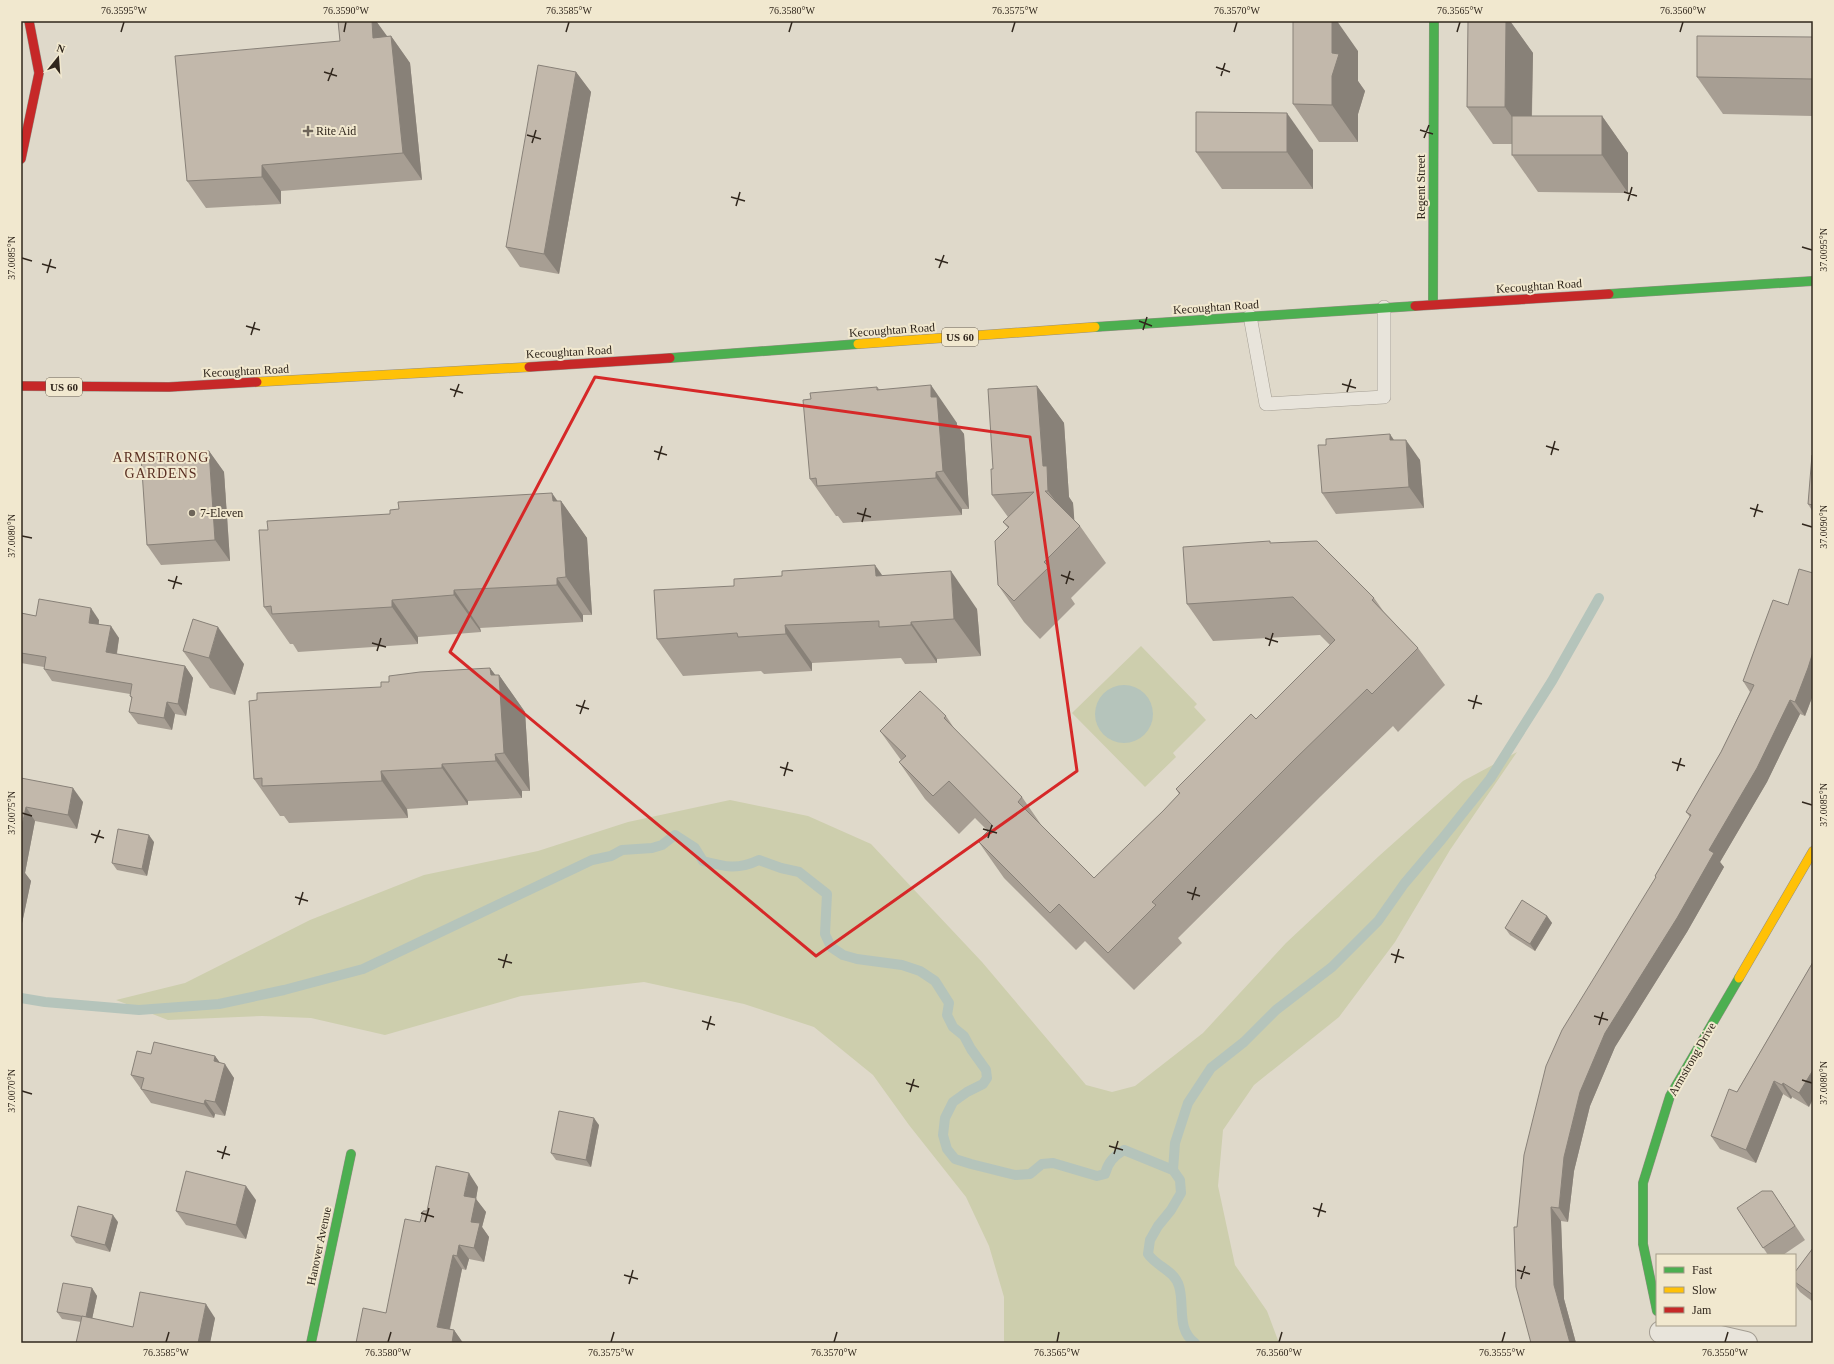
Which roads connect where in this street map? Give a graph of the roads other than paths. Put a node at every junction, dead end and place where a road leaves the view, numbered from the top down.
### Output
1 (29, 21) edge
2 (1434, 21) edge
3 (21, 159) edge
4 (1813, 281) edge
5 (1433, 304) junction
6 (1384, 308) junction
7 (1250, 316) junction
8 (21, 386) edge
9 (1813, 851) edge
10 (351, 1154) dead end
11 (1656, 1306) edge
12 (1662, 1333) edge
13 (311, 1343) edge
14 (1746, 1343) edge

1 - 3 main road
2 - 5 main road, Regent Street
4 - 5 main road, Kecoughtan Road / US 60
5 - 6 main road, Kecoughtan Road / US 60
6 - 7 main road, Kecoughtan Road / US 60
6 - 7 lane
7 - 8 main road, Kecoughtan Road / US 60
9 - 11 main road, Armstrong Drive
10 - 13 main road, Hanover Avenue
12 - 14 street

